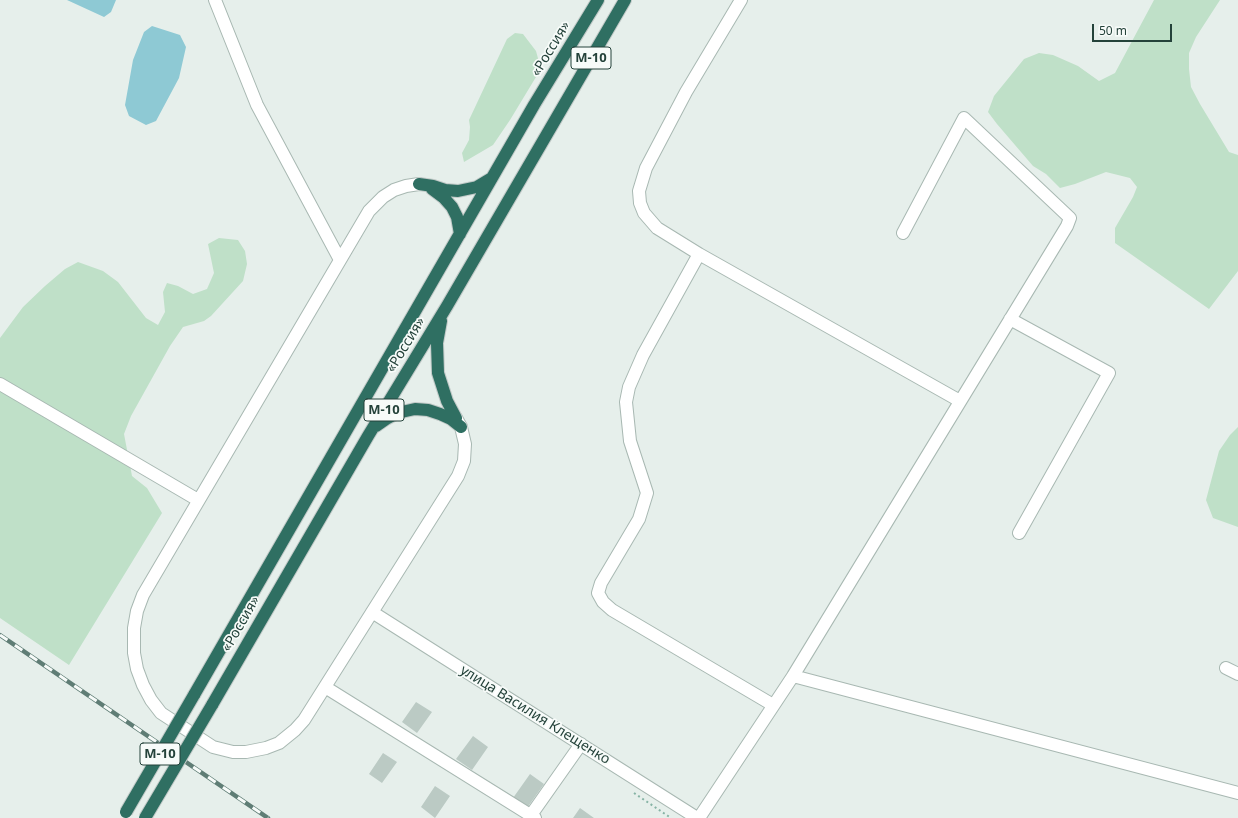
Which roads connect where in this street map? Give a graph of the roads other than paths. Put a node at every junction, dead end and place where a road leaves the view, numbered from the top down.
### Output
1 (215, 0) edge
2 (598, 0) edge
3 (625, 0) edge
4 (741, 0) edge
5 (494, 176) junction
6 (419, 184) junction
7 (903, 233) dead end
8 (460, 234) junction
9 (699, 254) junction
10 (340, 260) junction
11 (447, 306) junction
12 (1010, 319) junction
13 (0, 384) edge
14 (960, 401) junction
15 (458, 423) junction
16 (368, 436) junction
17 (198, 500) junction
18 (1019, 533) dead end
19 (372, 612) junction
20 (1226, 668) dead end
21 (1238, 674) edge
22 (792, 676) junction
23 (325, 687) junction
24 (773, 705) junction
25 (581, 744) junction
26 (1238, 793) edge
27 (125, 815) edge
28 (691, 816) edge
29 (533, 817) edge
30 (145, 818) edge

1 - 10 street
2 - 5 highway, «Россия» / М-10
3 - 11 highway, «Россия» / М-10
4 - 9 street
5 - 6 highway
5 - 8 highway, «Россия» / М-10
6 - 8 highway
6 - 10 street
7 - 12 street
8 - 27 highway, «Россия» / М-10, bridge
9 - 14 street
9 - 24 street
10 - 17 street
11 - 15 highway
11 - 16 highway, «Россия» / М-10
12 - 14 street
12 - 18 street
13 - 17 street
14 - 22 street
15 - 16 highway
15 - 19 street
16 - 30 highway, «Россия» / М-10, bridge
17 - 23 street
19 - 23 street
19 - 25 street, улица Василия Клещенко
20 - 21 street
22 - 24 street
22 - 26 street
23 - 29 street
24 - 28 street
25 - 28 street, улица Василия Клещенко
25 - 29 street

